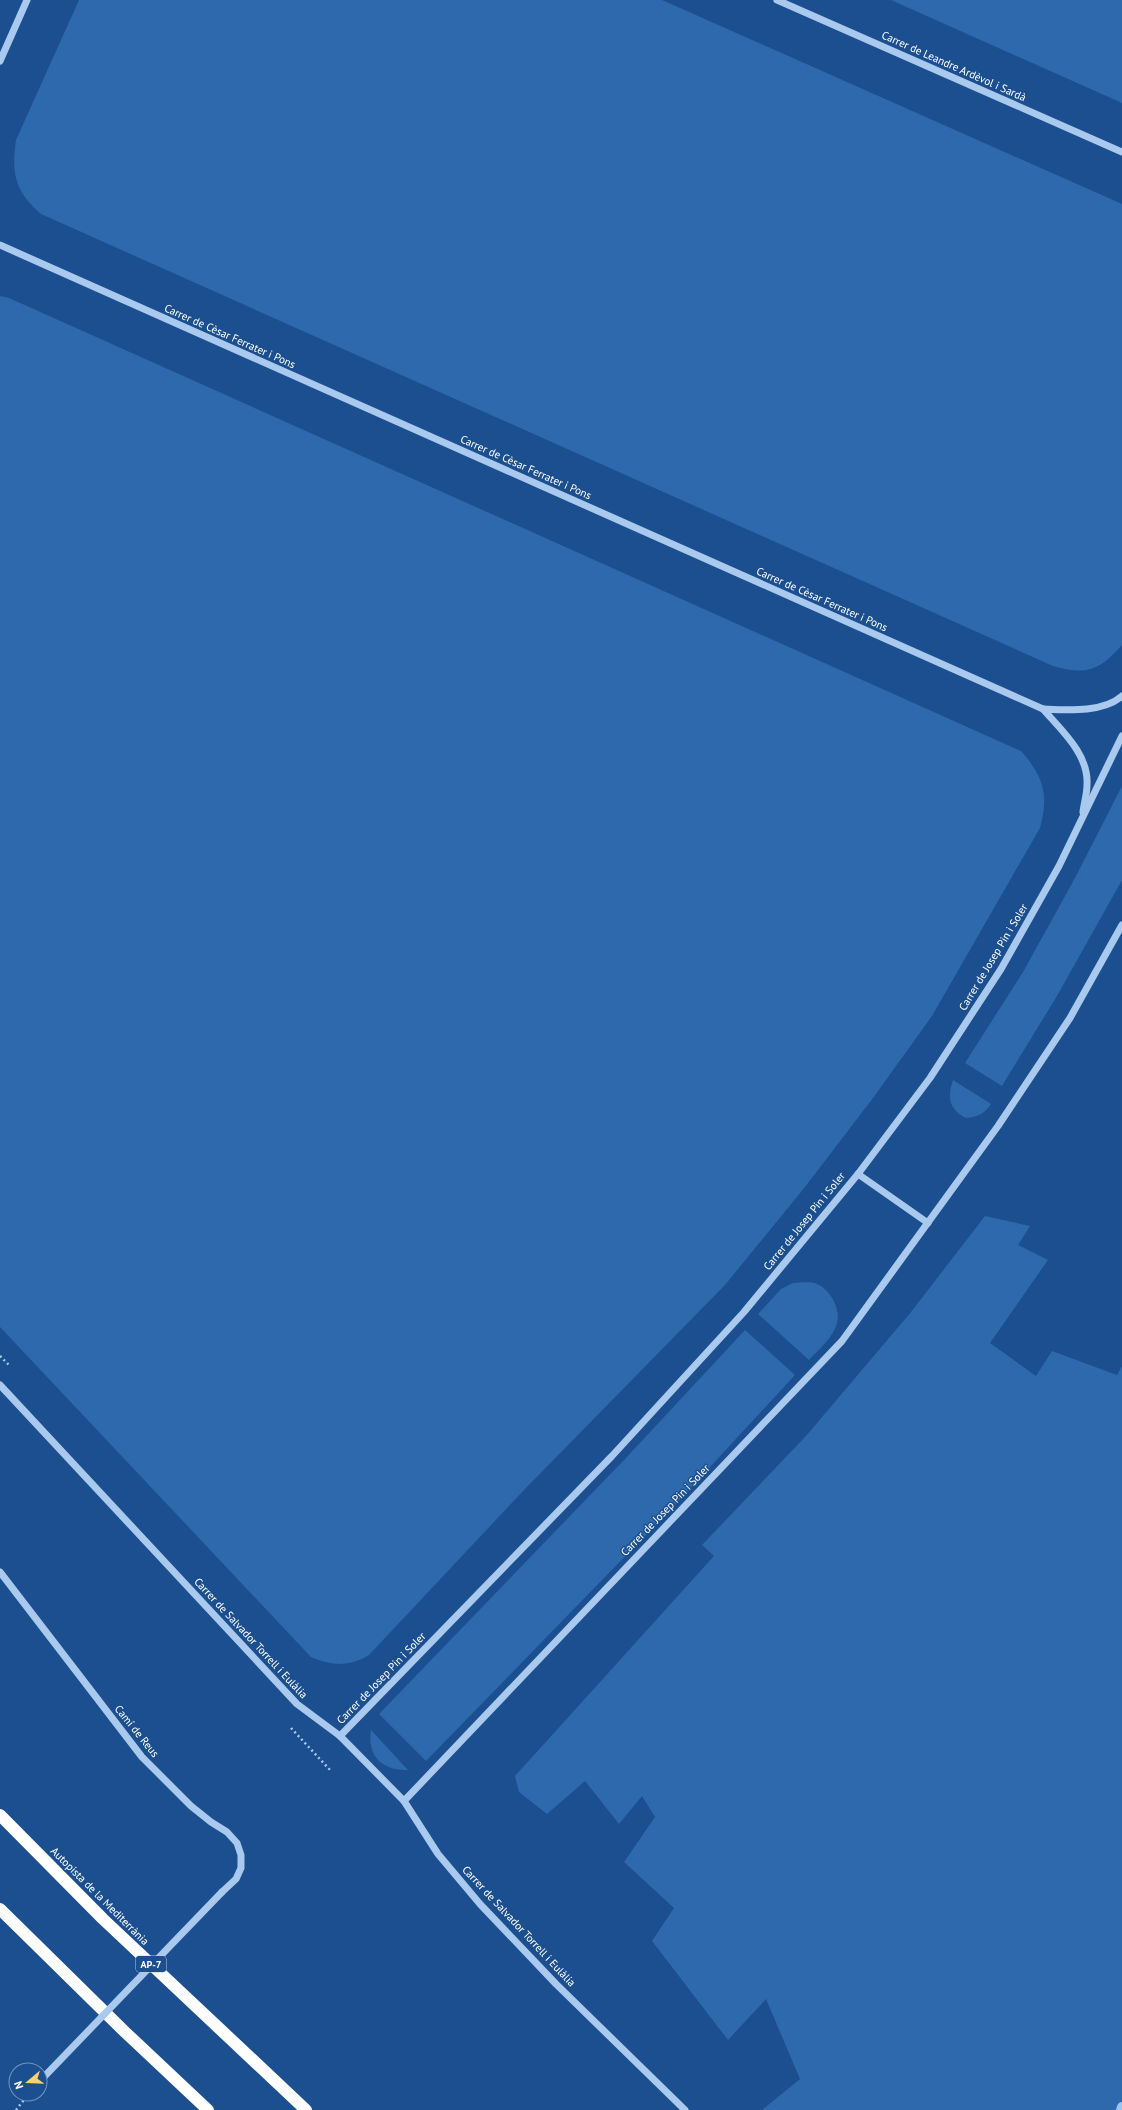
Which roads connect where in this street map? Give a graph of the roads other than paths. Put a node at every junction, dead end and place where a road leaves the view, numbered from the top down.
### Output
1 (27, 0) edge
2 (777, 0) edge
3 (0, 61) edge
4 (1122, 152) edge
5 (0, 245) edge
6 (1122, 696) edge
7 (1042, 709) junction
8 (1122, 736) edge
9 (1082, 821) junction
10 (1122, 925) edge
11 (858, 1174) junction
12 (928, 1224) junction
13 (0, 1385) edge
14 (0, 1572) edge
15 (340, 1736) junction
16 (404, 1801) junction
17 (0, 1815) edge
18 (0, 1909) edge
19 (48, 2073) edge
20 (208, 2110) edge
21 (306, 2110) edge
22 (685, 2110) edge

1 - 3 street
2 - 4 street, Carrer de Leandre Ardèvol i Sardà
5 - 7 street, Carrer de Cèsar Ferrater i Pons
6 - 7 street, Carrer de Cèsar Ferrater i Pons
7 - 9 street, Carrer de Cèsar Ferrater i Pons
8 - 9 street, Carrer de Josep Pin i Soler
9 - 11 street, Carrer de Josep Pin i Soler
10 - 12 street, Carrer de Josep Pin i Soler
11 - 12 street, Carrer de Josep Pin i Soler
11 - 15 street, Carrer de Josep Pin i Soler
12 - 16 street, Carrer de Josep Pin i Soler
13 - 15 street, Carrer de Salvador Torrell i Eulàlia
14 - 19 street, Camí de Reus, bridge
15 - 16 street, Carrer de Salvador Torrell i Eulàlia
16 - 22 street, Carrer de Salvador Torrell i Eulàlia
17 - 21 highway, Autopista de la Mediterrània / AP-7
18 - 20 highway

